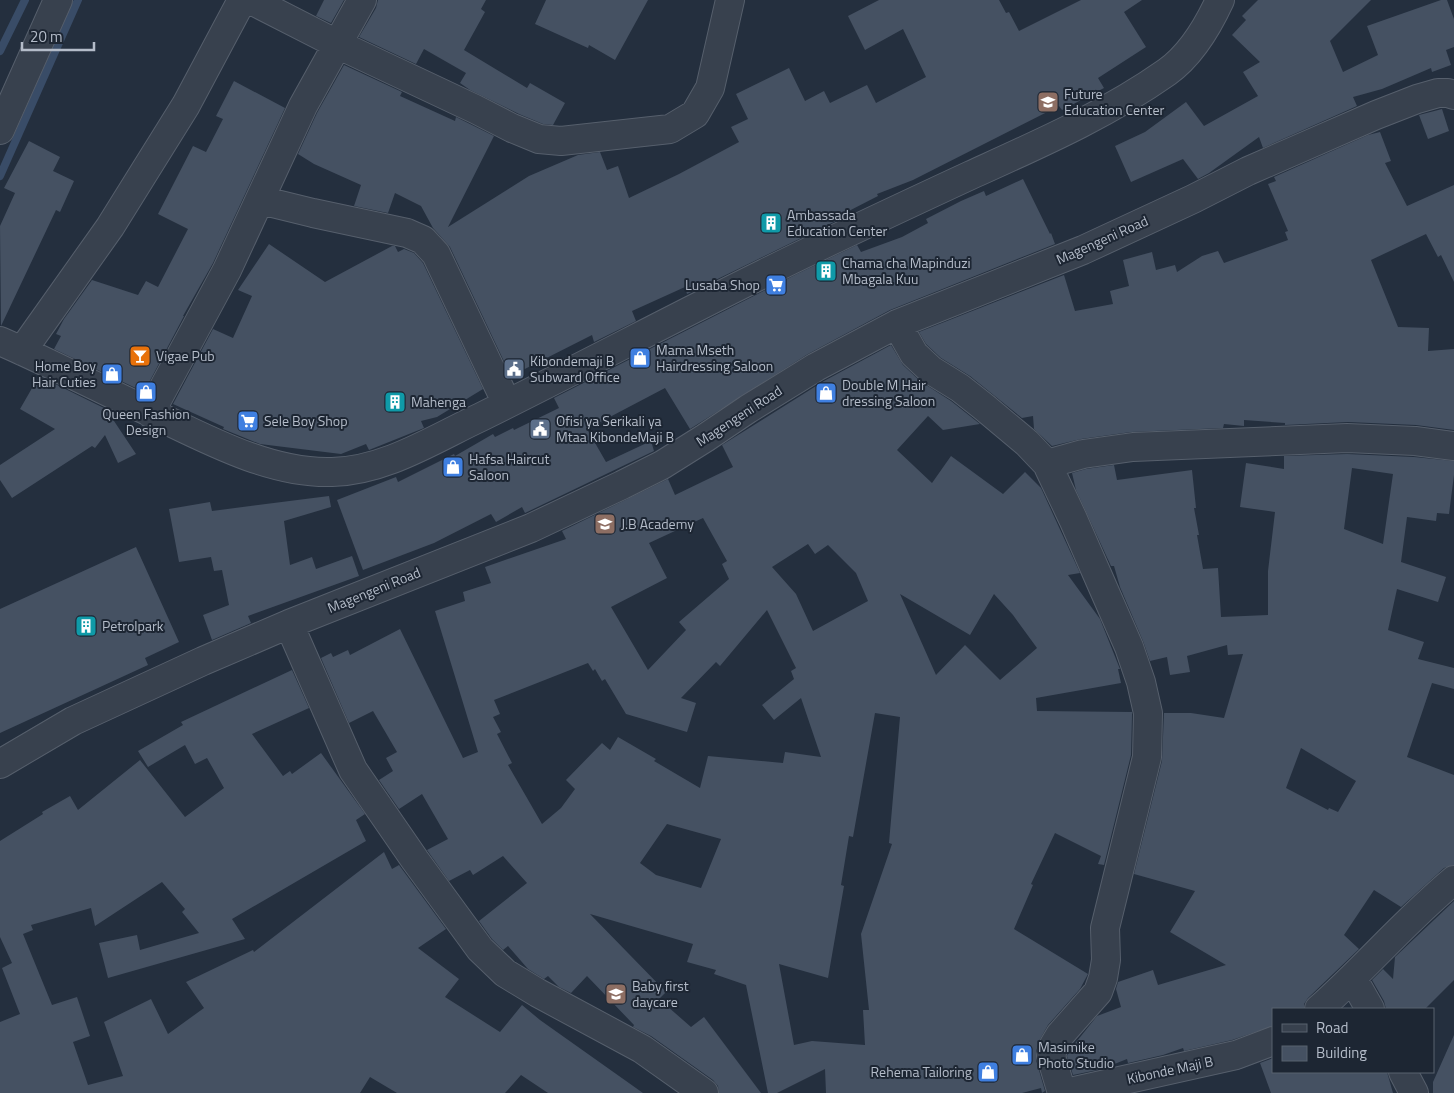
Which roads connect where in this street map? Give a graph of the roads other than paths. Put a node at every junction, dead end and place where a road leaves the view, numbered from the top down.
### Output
1 (58, 0) edge
2 (242, 0) edge
3 (251, 0) edge
4 (362, 0) edge
5 (730, 0) edge
6 (1220, 0) edge
7 (337, 44) junction
8 (1454, 95) edge
9 (0, 130) edge
10 (260, 200) junction
11 (897, 324) junction
12 (11, 346) edge
13 (507, 404) junction
14 (150, 412) junction
15 (1454, 446) edge
16 (1047, 464) junction
17 (289, 624) junction
18 (0, 764) edge
19 (1454, 880) edge
20 (1353, 979) junction
21 (1320, 1008) edge
22 (1369, 1008) edge
23 (1272, 1041) edge
24 (1404, 1073) edge
25 (704, 1093) edge
26 (1062, 1093) edge
27 (1066, 1093) edge
28 (1414, 1093) edge

1 - 9 street
2 - 12 street
3 - 7 street
4 - 7 street
5 - 7 street
6 - 13 street
7 - 10 street
8 - 11 street, Magengeni Road
10 - 13 street
10 - 14 street
11 - 16 street
11 - 17 street, Magengeni Road
12 - 14 street
13 - 14 street
15 - 16 street
16 - 26 street
17 - 18 street, Magengeni Road
17 - 25 street
19 - 20 street
20 - 21 street
20 - 22 street
23 - 27 street, Kibonde Maji B
24 - 28 street

